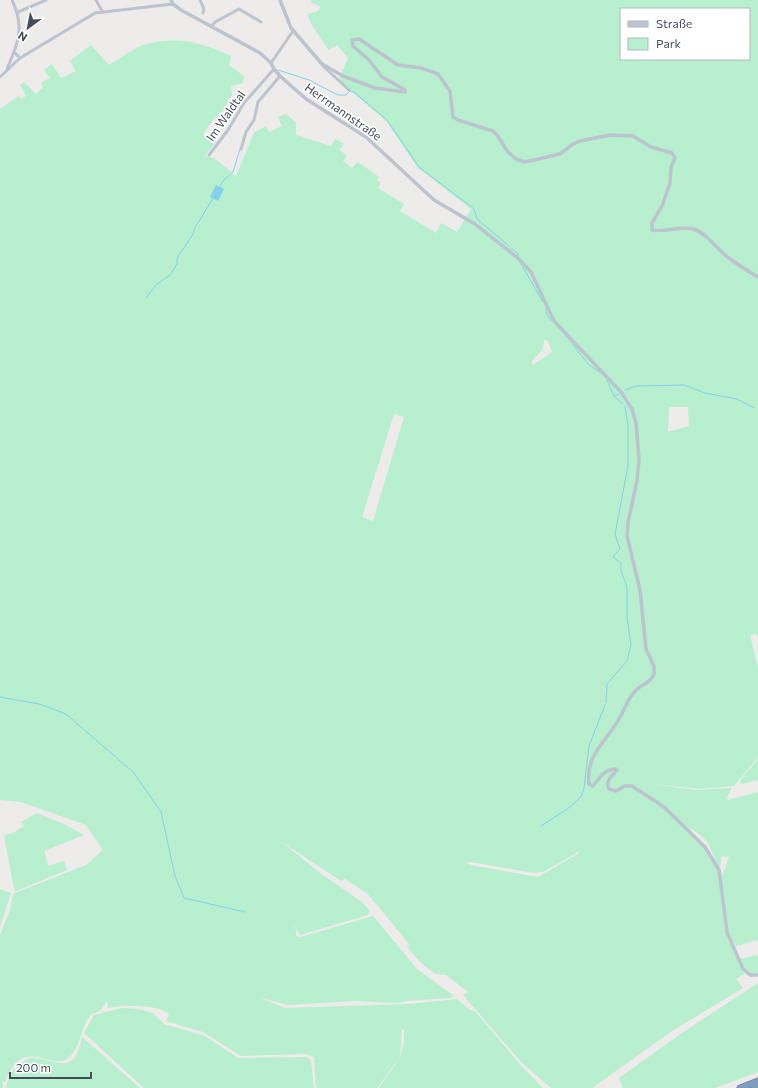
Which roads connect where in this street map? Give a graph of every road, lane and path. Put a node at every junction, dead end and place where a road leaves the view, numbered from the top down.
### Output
1 (12, 0) edge
2 (46, 0) edge
3 (96, 0) edge
4 (200, 0) edge
5 (280, 0) edge
6 (172, 2) edge
7 (102, 11) junction
8 (18, 12) junction
9 (203, 13) dead end
10 (261, 22) dead end
11 (212, 26) junction
12 (293, 31) junction
13 (14, 52) junction
14 (20, 58) junction
15 (271, 63) junction
16 (322, 64) junction
17 (7, 69) junction
18 (274, 69) junction
19 (1, 76) edge
20 (280, 76) junction
21 (349, 90) dead end
22 (241, 149) dead end
23 (209, 155) dead end
24 (758, 277) edge
25 (758, 975) edge
26 (758, 1082) edge
27 (758, 1086) edge
28 (740, 1088) edge
29 (754, 1088) edge

1 - 8 street
2 - 8 street
3 - 7 street
4 - 9 street
5 - 12 street
6 - 7 street
6 - 11 street
7 - 14 street
8 - 13 street
10 - 11 street
11 - 15 street
12 - 15 street
12 - 16 street
13 - 14 street
13 - 17 street
14 - 17 street
15 - 18 street, Herrmannstraße
16 - 21 street
16 - 24 street
17 - 19 street
18 - 20 street, Herrmannstraße
18 - 23 street, Im Waldtal
20 - 22 street
20 - 25 street, Herrmannstraße
26 - 28 highway
27 - 29 highway

